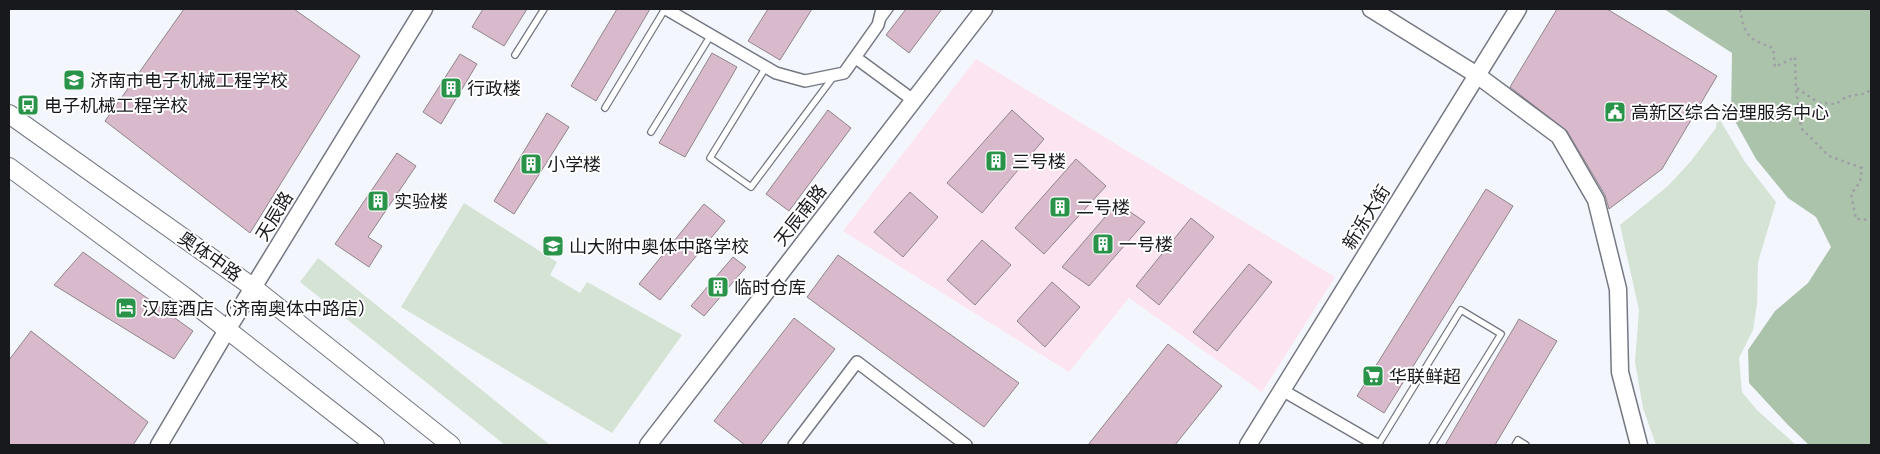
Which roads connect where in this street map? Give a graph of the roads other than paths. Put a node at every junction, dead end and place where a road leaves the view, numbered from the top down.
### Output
1 (424, 9) edge
2 (544, 9) edge
3 (666, 9) edge
4 (882, 9) edge
5 (890, 9) edge
6 (984, 9) edge
7 (1371, 9) edge
8 (1518, 9) edge
9 (878, 26) junction
10 (710, 35) junction
11 (515, 55) dead end
12 (856, 58) junction
13 (766, 67) junction
14 (836, 74) junction
15 (1477, 75) junction
16 (914, 100) junction
17 (605, 108) dead end
18 (9, 114) edge
19 (651, 132) dead end
20 (9, 167) edge
21 (254, 288) junction
22 (227, 330) junction
23 (1282, 390) junction
24 (159, 445) edge
25 (375, 445) edge
26 (451, 445) edge
27 (648, 445) edge
28 (794, 445) edge
29 (966, 445) edge
30 (1248, 445) edge
31 (1377, 445) edge
32 (1432, 445) edge
33 (1515, 445) edge
34 (1526, 445) edge
35 (1639, 445) edge

1 - 21 street, 天辰路
2 - 11 lane
3 - 10 street
3 - 17 lane
4 - 9 street
5 - 9 lane
6 - 16 street, 天辰南路
7 - 15 street
8 - 15 street, 新泺大街
9 - 12 street
10 - 13 street
10 - 19 lane
12 - 14 street
12 - 16 street
13 - 14 street
13 - 14 lane
15 - 23 street, 新泺大街
15 - 35 street
16 - 27 street, 天辰南路
18 - 21 main road, 奥体中路
20 - 22 main road
21 - 22 street, 天辰路
21 - 26 main road, 奥体中路
22 - 24 street, 天辰路
22 - 25 main road
23 - 30 street, 新泺大街
23 - 31 street
28 - 29 street
31 - 32 lane
33 - 34 lane

